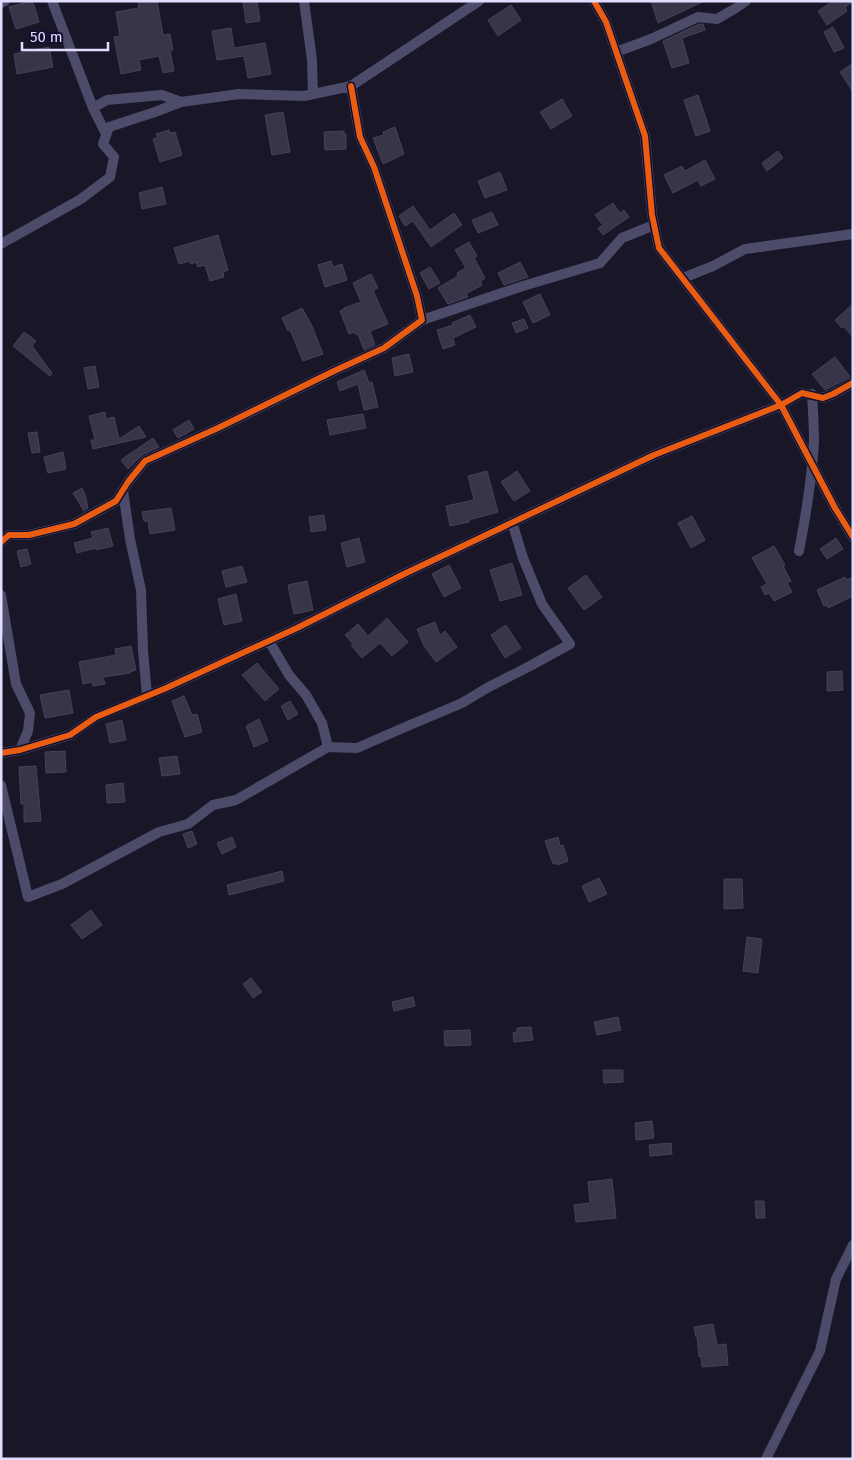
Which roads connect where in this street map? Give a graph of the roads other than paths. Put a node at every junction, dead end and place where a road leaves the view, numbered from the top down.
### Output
1 (5, 1) edge
2 (52, 1) edge
3 (304, 1) edge
4 (478, 1) edge
5 (594, 1) edge
6 (746, 1) edge
7 (1, 3) edge
8 (616, 52) junction
9 (351, 86) junction
10 (313, 94) junction
11 (181, 102) junction
12 (92, 108) junction
13 (106, 134) junction
14 (654, 226) junction
15 (853, 234) edge
16 (1, 244) edge
17 (683, 278) junction
18 (422, 320) junction
19 (853, 383) edge
20 (812, 394) junction
21 (781, 405) junction
22 (812, 464) junction
23 (123, 491) junction
24 (512, 522) junction
25 (853, 537) edge
26 (1, 542) edge
27 (799, 551) dead end
28 (1, 595) edge
29 (269, 641) junction
30 (147, 696) junction
31 (328, 747) junction
32 (20, 750) junction
33 (1, 753) edge
34 (1, 785) edge
35 (853, 1245) edge
36 (766, 1459) edge

1 - 7 street
2 - 12 street
3 - 10 street
4 - 9 street
5 - 8 street
6 - 8 street
8 - 14 street
9 - 10 street
9 - 18 street
10 - 11 street
11 - 12 street
11 - 13 street
12 - 13 street
13 - 16 street
14 - 17 street
14 - 18 street
15 - 17 street
17 - 21 street
18 - 23 street
19 - 20 street
20 - 21 street
20 - 22 street
21 - 22 street
21 - 24 street
22 - 25 street
22 - 27 street
23 - 26 street
23 - 30 street
24 - 29 street
24 - 31 street
28 - 32 street
29 - 30 street
29 - 31 street
30 - 32 street
31 - 34 street
32 - 33 street
35 - 36 street

